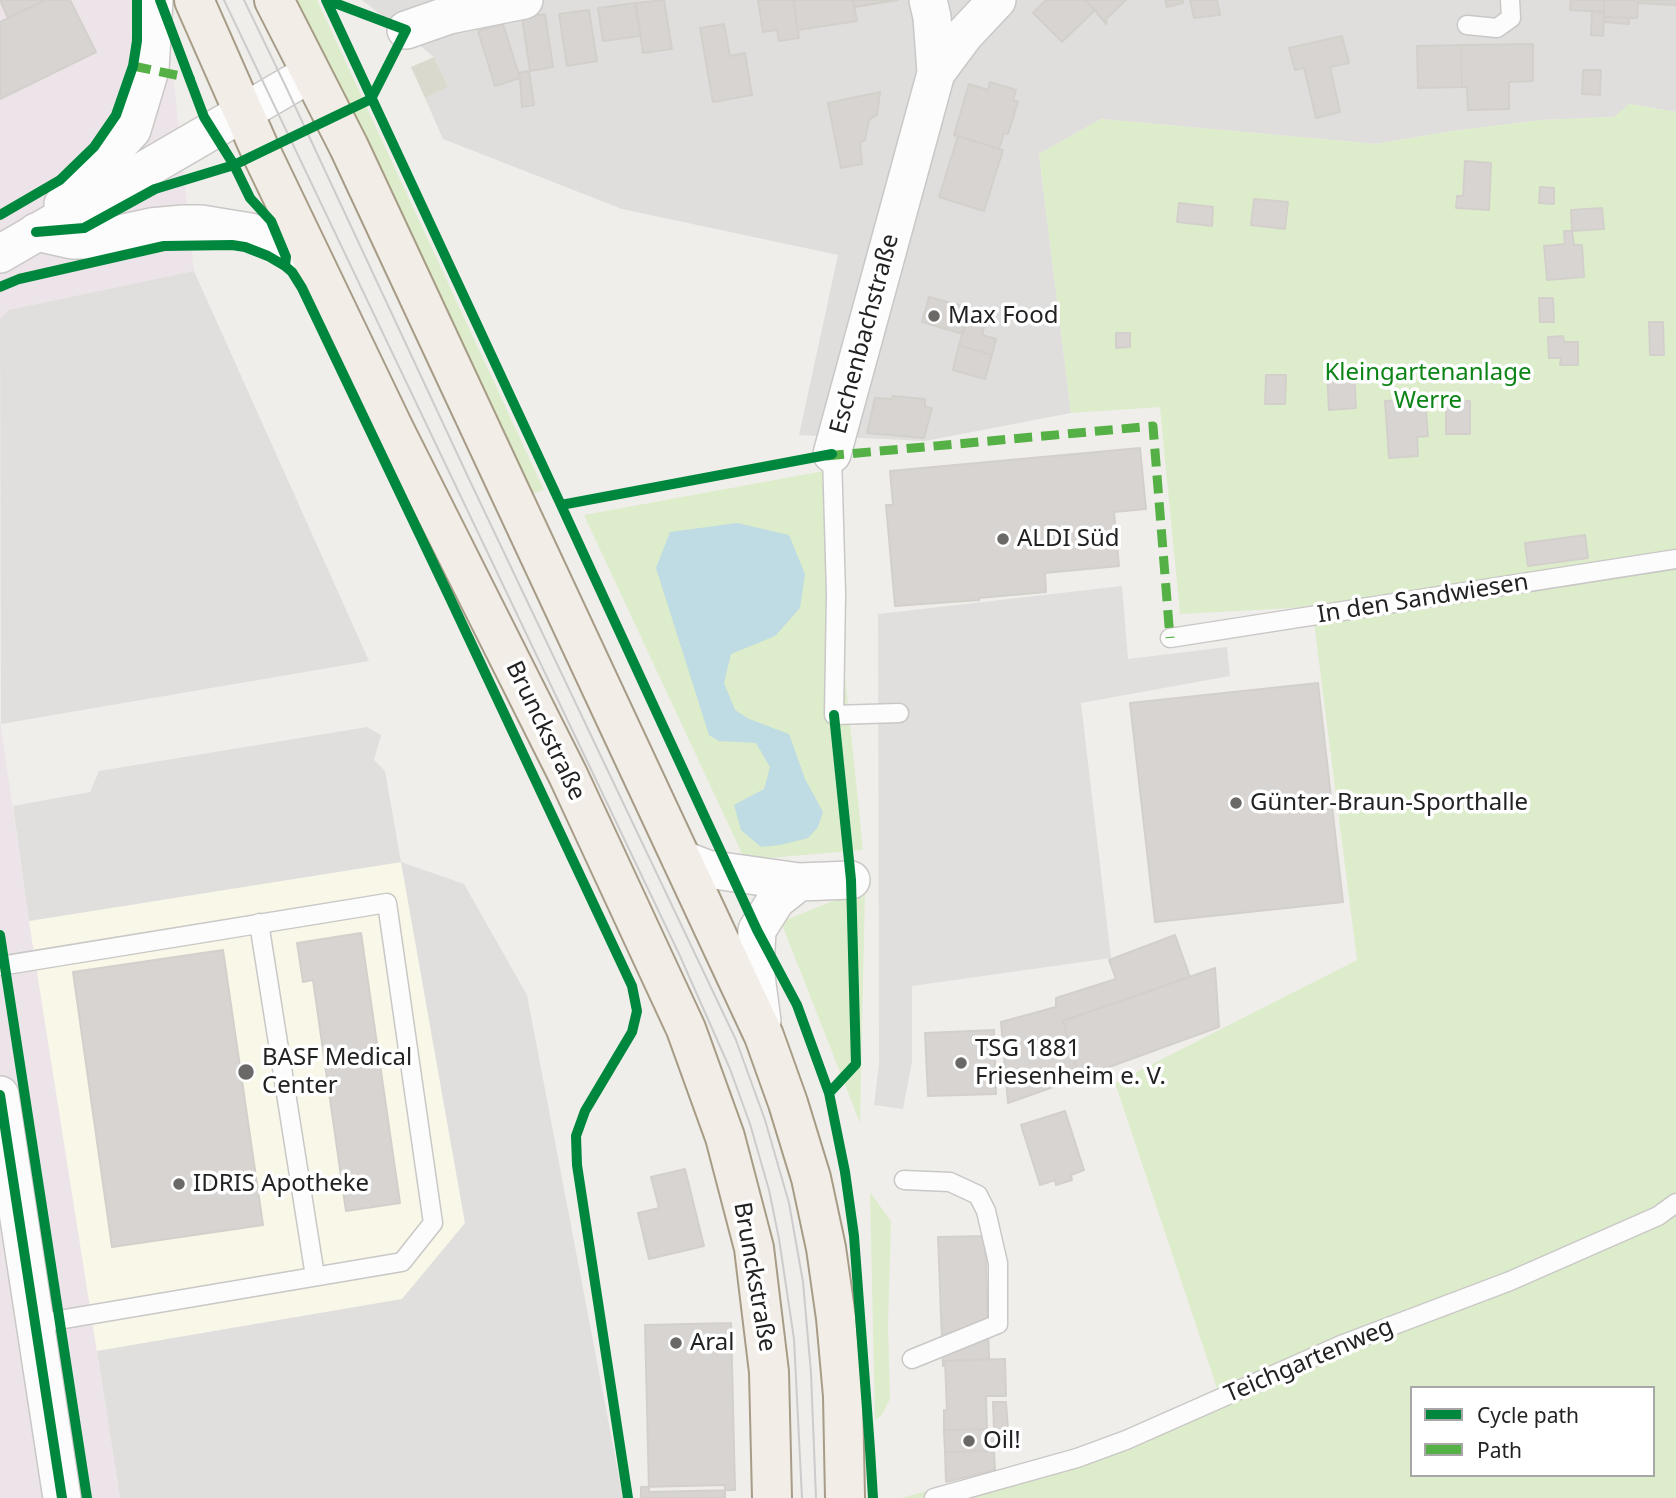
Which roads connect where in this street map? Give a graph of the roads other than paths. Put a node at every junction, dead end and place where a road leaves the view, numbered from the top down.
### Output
1 (154, 0) edge
2 (194, 0) edge
3 (274, 0) edge
4 (928, 0) edge
5 (997, 0) edge
6 (1510, 0) edge
7 (507, 1) edge
8 (1467, 25) dead end
9 (406, 30) dead end
10 (310, 73) junction
11 (936, 73) junction
12 (243, 112) junction
13 (36, 232) junction
14 (0, 254) edge
15 (317, 269) junction
16 (832, 454) joint
17 (1676, 559) edge
18 (1170, 638) dead end
19 (899, 713) dead end
20 (681, 859) junction
21 (851, 880) dead end
22 (799, 882) junction
23 (259, 923) junction
24 (0, 966) edge
25 (764, 1036) junction
26 (0, 1095) edge
27 (904, 1180) dead end
28 (1676, 1203) edge
29 (315, 1276) junction
30 (35, 1324) junction
31 (912, 1359) dead end
32 (62, 1498) edge
33 (772, 1498) edge
34 (845, 1498) edge
35 (934, 1498) edge

1 - 13 street
2 - 12 main road, Brunckstraße
3 - 10 main road
4 - 11 street, Eschenbachstraße
5 - 11 street
6 - 8 lane
7 - 9 street
10 - 12 street
10 - 20 main road
11 - 16 street, Eschenbachstraße
12 - 13 street
12 - 15 main road, Brunckstraße
13 - 14 street
13 - 15 street
15 - 33 main road, Brunckstraße
16 - 19 lane, Eschenbachstraße
17 - 18 lane, In den Sandwiesen
20 - 22 street
20 - 25 main road
21 - 22 street
22 - 25 street
23 - 24 lane
23 - 29 lane
23 - 29 lane
25 - 34 main road
26 - 30 street
27 - 31 lane
28 - 35 lane, Teichgartenweg
29 - 30 lane
30 - 32 street

